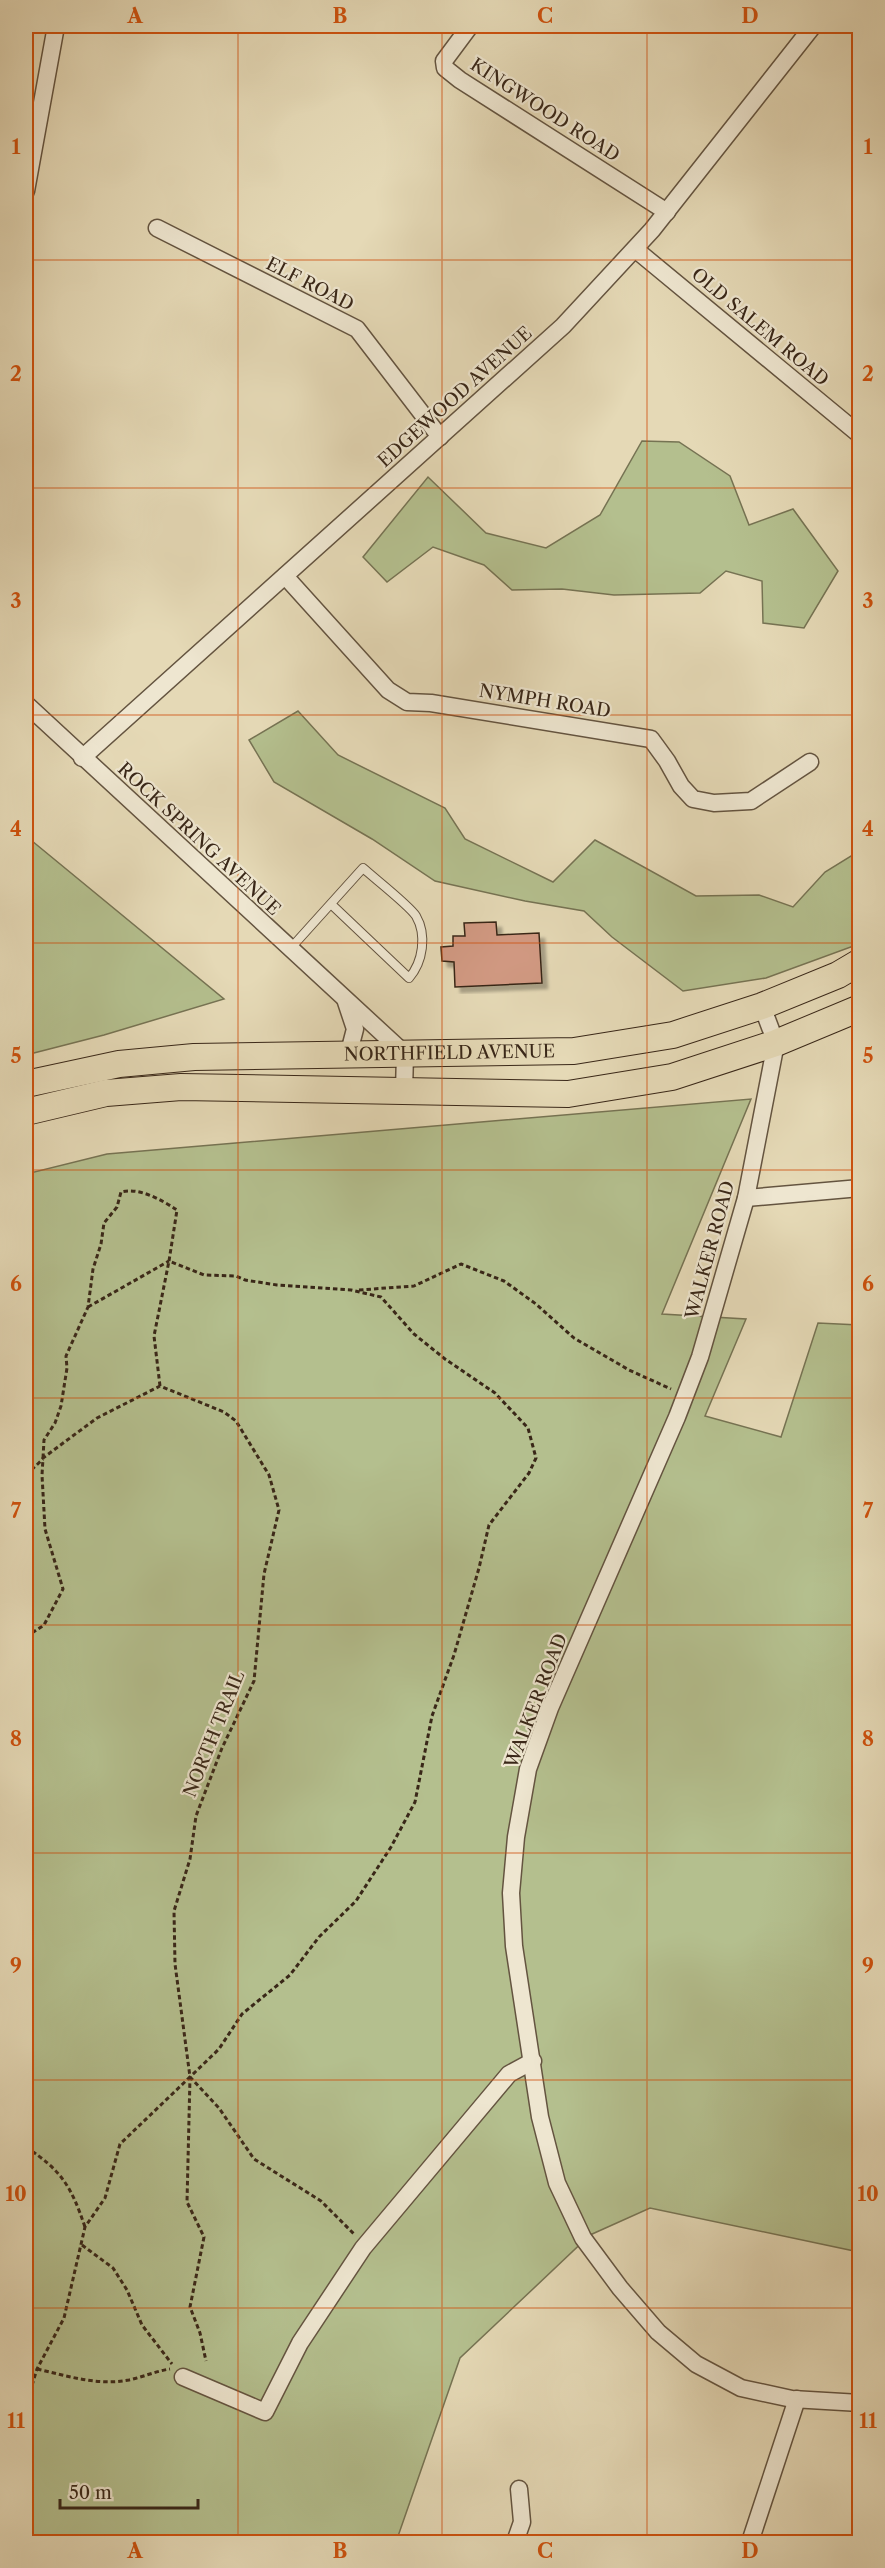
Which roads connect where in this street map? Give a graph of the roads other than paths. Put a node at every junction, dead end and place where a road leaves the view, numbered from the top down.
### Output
1 (56, 26) edge
2 (470, 26) edge
3 (813, 26) edge
4 (26, 190) edge
5 (667, 212) junction
6 (157, 228) dead end
7 (635, 249) junction
8 (860, 435) edge
9 (440, 437) junction
10 (285, 576) junction
11 (26, 704) edge
12 (82, 758) junction
13 (810, 762) dead end
14 (330, 904) junction
15 (290, 950) junction
16 (860, 962) edge
17 (346, 1001) junction
18 (762, 1006) junction
19 (860, 1008) edge
20 (776, 1043) junction
21 (405, 1054) junction
22 (348, 1056) junction
23 (26, 1084) edge
24 (404, 1091) junction
25 (26, 1113) edge
26 (860, 1188) edge
27 (746, 1198) junction
28 (533, 2061) junction
29 (179, 2372) road end
30 (797, 2399) junction
31 (860, 2403) edge
32 (519, 2489) dead end
33 (514, 2542) edge
34 (750, 2542) edge

1 - 4 street
2 - 5 street, KINGWOOD ROAD
3 - 5 street, EDGEWOOD AVENUE
5 - 7 street, EDGEWOOD AVENUE
6 - 9 street, ELF ROAD
7 - 8 street, OLD SALEM ROAD
7 - 9 street, EDGEWOOD AVENUE
9 - 10 street, EDGEWOOD AVENUE
10 - 12 street, EDGEWOOD AVENUE
10 - 13 street, NYMPH ROAD
11 - 12 street, ROCK SPRING AVENUE
12 - 15 street, ROCK SPRING AVENUE
14 - 14 lane
14 - 15 lane
15 - 17 street, ROCK SPRING AVENUE
16 - 18 main road, NORTHFIELD AVENUE
17 - 21 street, ROCK SPRING AVENUE
17 - 22 street
18 - 20 street
18 - 21 main road, NORTHFIELD AVENUE
19 - 20 main road, NORTHFIELD AVENUE
20 - 24 main road, NORTHFIELD AVENUE
20 - 27 street, WALKER ROAD
21 - 22 main road, NORTHFIELD AVENUE
21 - 24 street
22 - 23 main road, NORTHFIELD AVENUE
24 - 25 main road, NORTHFIELD AVENUE
26 - 27 street
27 - 28 street, WALKER ROAD
28 - 29 street
28 - 30 street, WALKER ROAD
30 - 31 street, WALKER ROAD
30 - 34 street
32 - 33 street

